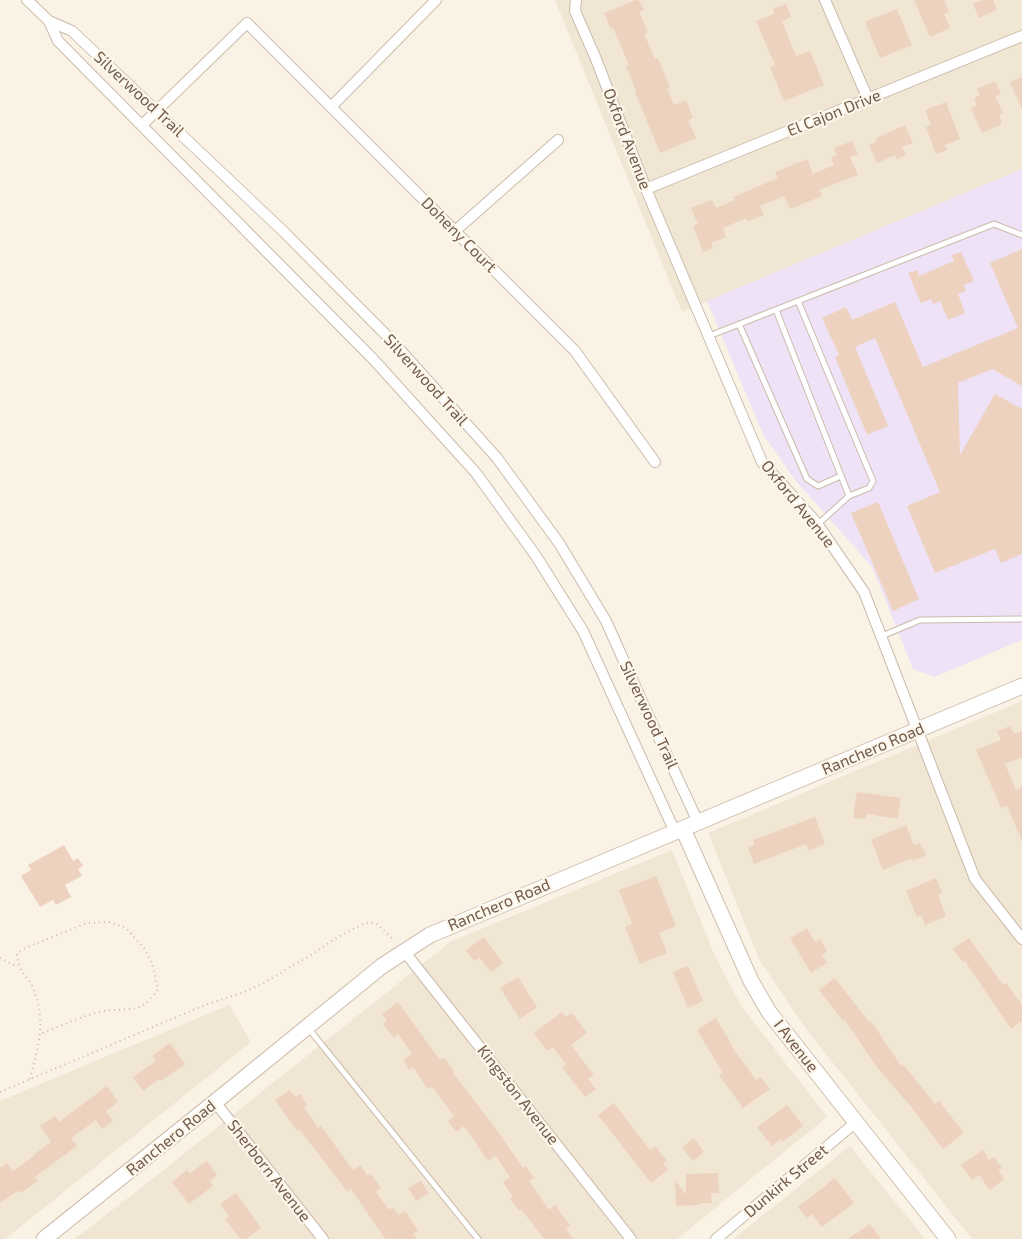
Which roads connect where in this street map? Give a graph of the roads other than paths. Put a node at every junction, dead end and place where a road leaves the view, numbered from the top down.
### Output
1 (27, 0) edge
2 (436, 0) edge
3 (576, 0) edge
4 (825, 0) edge
5 (49, 21) junction
6 (1022, 36) edge
7 (868, 99) junction
8 (331, 107) junction
9 (157, 111) junction
10 (142, 125) junction
11 (558, 140) dead end
12 (646, 189) junction
13 (455, 231) junction
14 (1022, 235) edge
15 (798, 302) junction
16 (776, 310) junction
17 (739, 324) junction
18 (708, 336) junction
19 (655, 462) dead end
20 (841, 476) junction
21 (849, 496) junction
22 (818, 524) junction
23 (1022, 619) edge
24 (882, 636) junction
25 (1022, 686) edge
26 (918, 730) junction
27 (698, 822) junction
28 (679, 830) junction
29 (1022, 939) edge
30 (404, 950) junction
31 (307, 1026) junction
32 (215, 1102) junction
33 (855, 1123) junction
34 (44, 1239) edge
35 (323, 1239) edge
36 (478, 1239) edge
37 (631, 1239) edge
38 (716, 1239) edge
39 (948, 1239) edge

1 - 5 street, Silverwood Trail
2 - 8 street
3 - 12 street, Oxford Avenue
4 - 7 street
5 - 9 street, Silverwood Trail
5 - 10 street, Silverwood Trail
6 - 7 street, El Cajon Drive
7 - 12 street, El Cajon Drive
8 - 9 street, Doheny Court
8 - 13 street, Doheny Court
9 - 10 street
9 - 27 street, Silverwood Trail
10 - 28 street, Silverwood Trail
11 - 13 street
12 - 18 street, Oxford Avenue
13 - 19 street, Doheny Court
14 - 15 lane
15 - 16 lane
15 - 21 lane
16 - 17 lane
16 - 20 lane
17 - 18 lane
17 - 20 lane
18 - 22 street, Oxford Avenue
20 - 21 lane
21 - 22 lane
22 - 24 street, Oxford Avenue
23 - 24 lane
24 - 26 street, Oxford Avenue
25 - 26 main road, Ranchero Road
26 - 27 main road, Ranchero Road
26 - 29 street, Oxford Avenue
27 - 28 main road, Ranchero Road
28 - 30 main road, Ranchero Road
28 - 33 main road, I Avenue
30 - 31 main road, Ranchero Road
30 - 37 street, Kingston Avenue
31 - 32 main road, Ranchero Road
31 - 36 lane
32 - 34 main road, Ranchero Road
32 - 35 street, Sherborn Avenue
33 - 38 street, Dunkirk Street
33 - 39 main road, I Avenue

